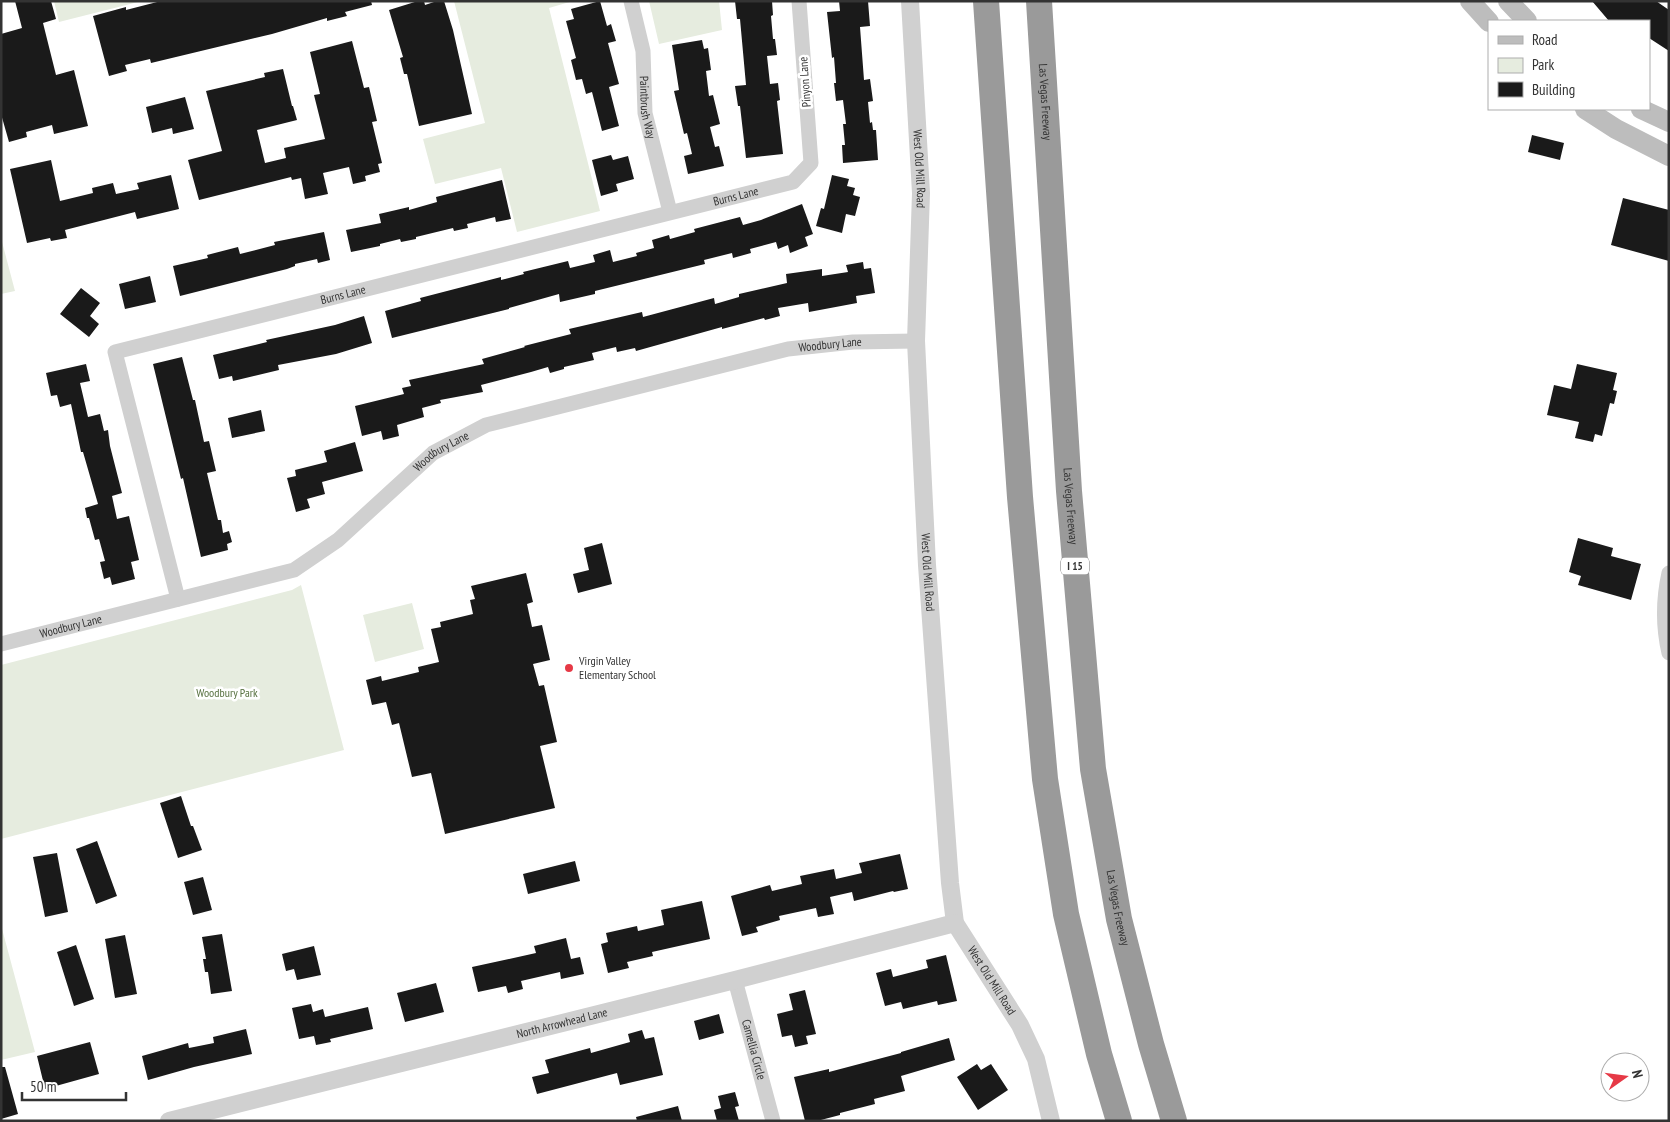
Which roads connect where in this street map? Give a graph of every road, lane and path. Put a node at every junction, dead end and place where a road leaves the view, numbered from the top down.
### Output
1 (631, 1) edge
2 (799, 1) edge
3 (910, 1) edge
4 (986, 1) edge
5 (1039, 1) edge
6 (1470, 1) edge
7 (1508, 1) edge
8 (1526, 20) edge
9 (1488, 21) edge
10 (1587, 110) edge
11 (1644, 110) edge
12 (1669, 122) edge
13 (1669, 156) edge
14 (811, 163) joint
15 (670, 212) junction
16 (916, 341) junction
17 (1669, 574) edge
18 (178, 599) junction
19 (1, 644) edge
20 (1669, 653) edge
21 (955, 923) junction
22 (735, 980) junction
23 (169, 1121) edge
24 (772, 1121) edge
25 (1051, 1121) edge
26 (1119, 1121) edge
27 (1174, 1121) edge

1 - 15 street, Paintbrush Way
2 - 14 street, Pinyon Lane
3 - 16 street, West Old Mill Road
4 - 26 highway
5 - 27 highway, Las Vegas Freeway / I 15
6 - 9 main road
7 - 8 main road
10 - 13 main road
11 - 12 main road
14 - 15 street, Burns Lane
15 - 18 street, Burns Lane
16 - 18 street, Woodbury Lane
16 - 21 street, West Old Mill Road
17 - 20 street
18 - 19 street, Woodbury Lane
21 - 22 street, North Arrowhead Lane
21 - 25 street, West Old Mill Road
22 - 23 street, North Arrowhead Lane
22 - 24 street, Camellia Circle

